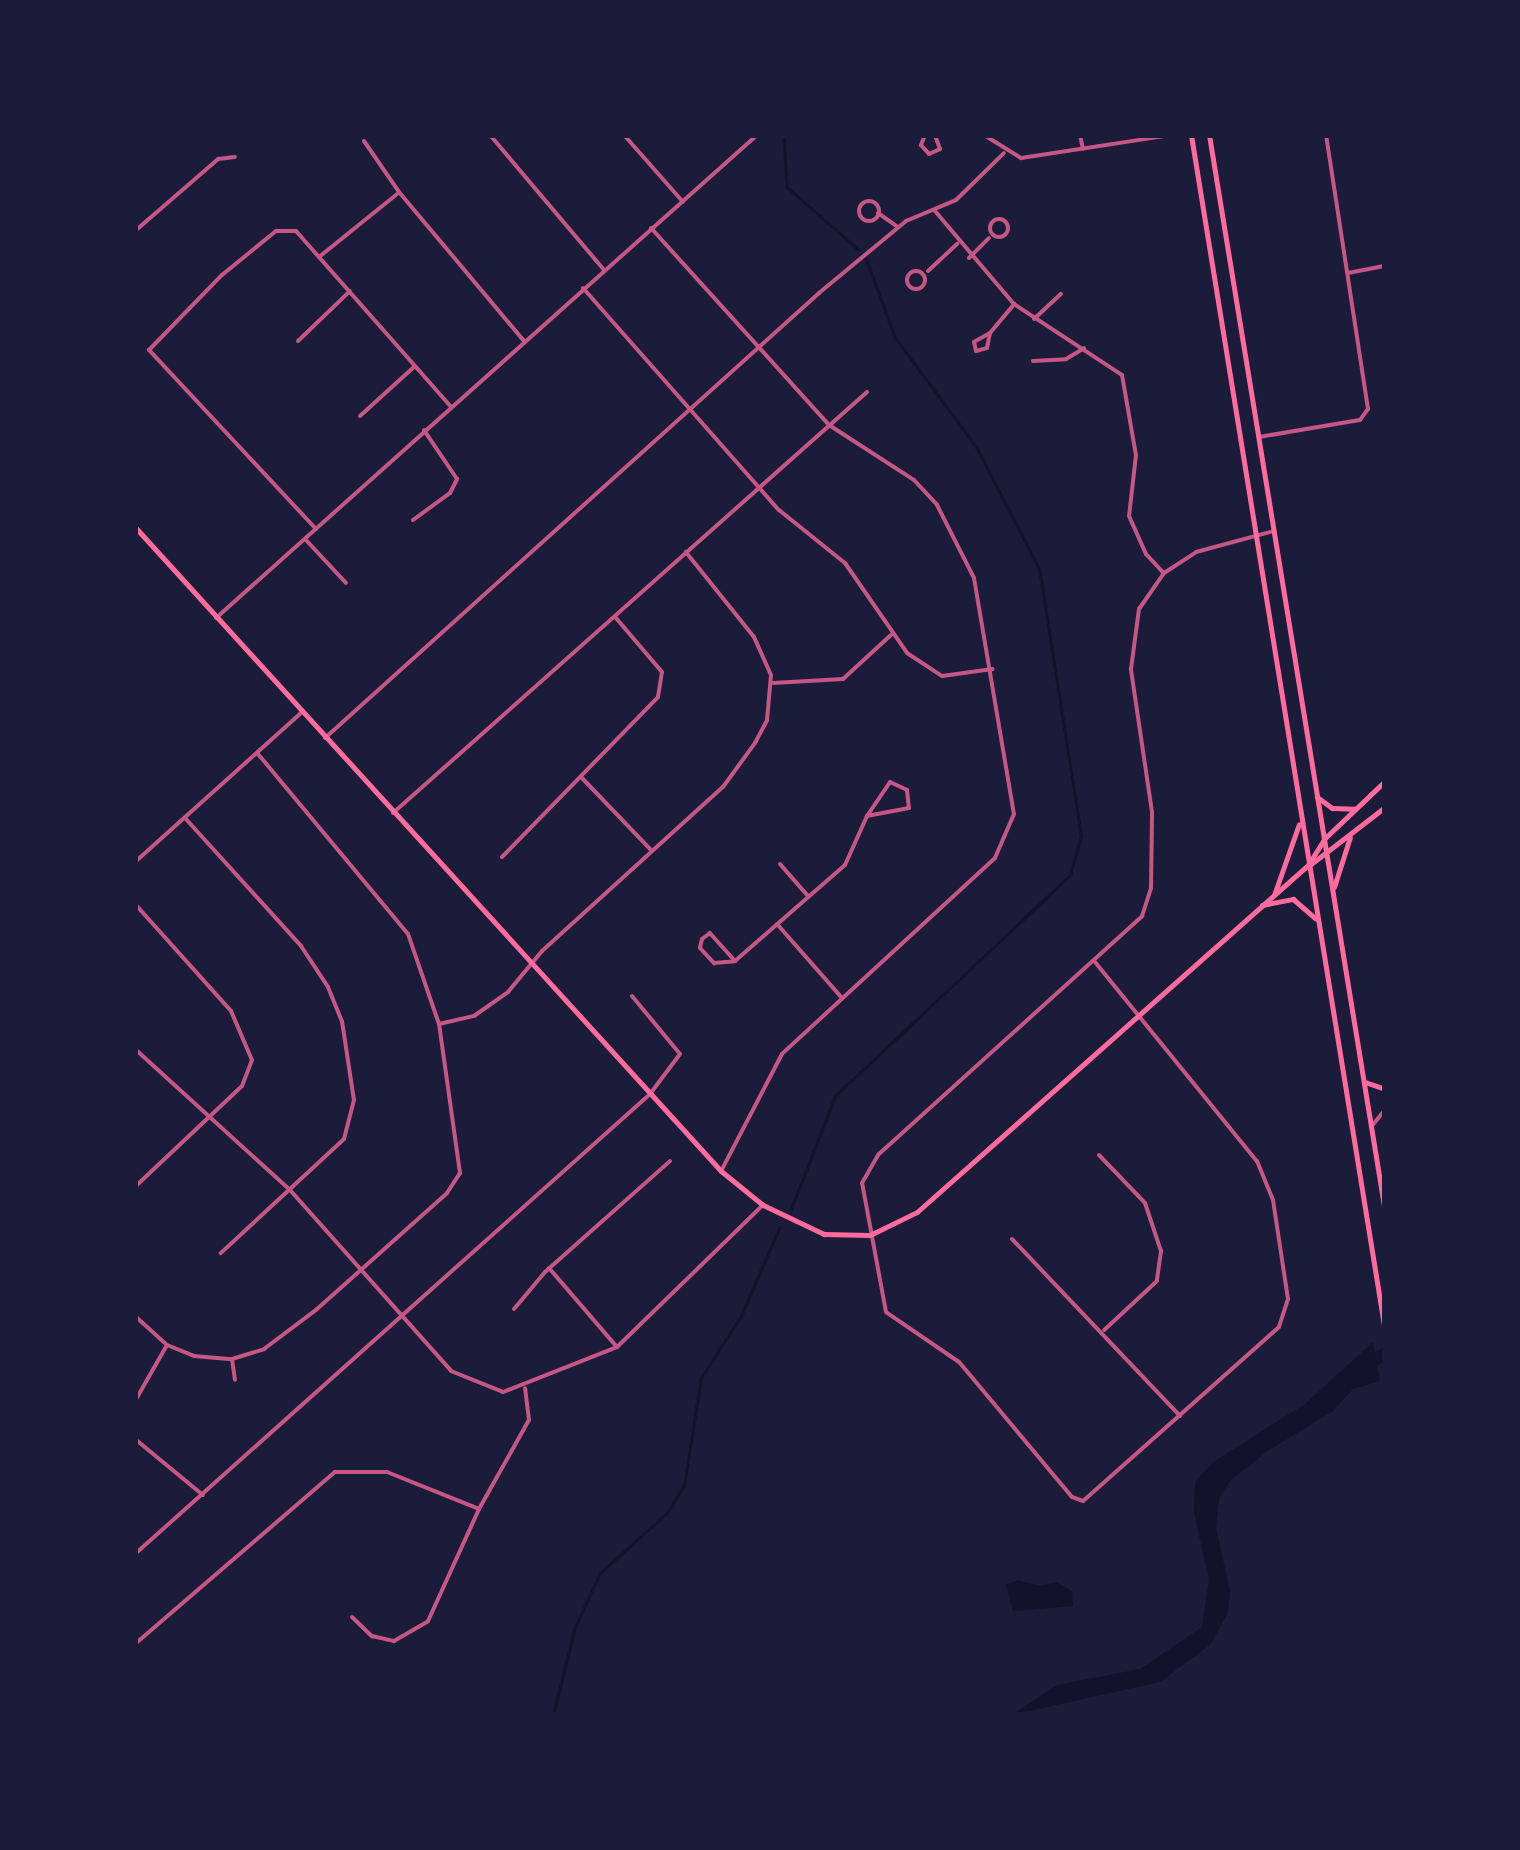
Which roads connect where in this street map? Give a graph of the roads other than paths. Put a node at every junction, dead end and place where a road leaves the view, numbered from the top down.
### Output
1 (490, 135) edge
2 (624, 135) edge
3 (757, 135) edge
4 (926, 135) edge
5 (984, 135) edge
6 (1080, 135) edge
7 (1172, 135) edge
8 (1191, 135) edge
9 (1210, 135) edge
10 (1326, 135) edge
11 (939, 136) edge
12 (364, 141) dead end
13 (1083, 149) junction
14 (1004, 153) junction
15 (235, 157) dead end
16 (398, 192) junction
17 (683, 202) junction
18 (935, 211) junction
19 (878, 213) junction
20 (652, 228) junction
21 (898, 228) junction
22 (135, 231) edge
23 (990, 238) dead end
24 (958, 244) junction
25 (319, 257) junction
26 (969, 258) junction
27 (1385, 266) edge
28 (604, 270) junction
29 (927, 271) junction
30 (1348, 273) junction
31 (583, 288) junction
32 (350, 291) junction
33 (1062, 294) dead end
34 (1014, 304) junction
35 (1034, 319) junction
36 (990, 333) dead end
37 (298, 341) dead end
38 (524, 341) junction
39 (1085, 347) junction
40 (760, 348) junction
41 (1033, 361) dead end
42 (415, 366) junction
43 (867, 392) dead end
44 (451, 407) junction
45 (692, 410) junction
46 (360, 416) dead end
47 (829, 425) junction
48 (424, 430) junction
49 (1259, 436) junction
50 (760, 488) junction
51 (412, 520) dead end
52 (135, 528) edge
53 (316, 529) junction
54 (1274, 531) junction
55 (1256, 536) junction
56 (305, 539) junction
57 (686, 552) junction
58 (1164, 572) junction
59 (346, 584) dead end
60 (616, 617) junction
61 (216, 618) junction
62 (892, 635) junction
63 (993, 670) junction
64 (773, 682) junction
65 (301, 713) junction
66 (325, 738) junction
67 (257, 753) junction
68 (581, 778) junction
69 (1385, 781) edge
70 (1317, 796) junction
71 (1385, 807) edge
72 (1355, 809) junction
73 (393, 813) junction
74 (867, 816) junction
75 (1300, 816) junction
76 (186, 818) junction
77 (1350, 838) junction
78 (1324, 839) junction
79 (650, 850) junction
80 (502, 857) dead end
81 (1327, 858) junction
82 (135, 862) edge
83 (780, 864) dead end
84 (1308, 866) junction
85 (1274, 895) junction
86 (1333, 895) junction
87 (808, 896) junction
88 (135, 904) edge
89 (1262, 905) junction
90 (1317, 921) junction
91 (777, 924) junction
92 (735, 961) junction
93 (1094, 962) junction
94 (534, 967) junction
95 (632, 996) dead end
96 (842, 998) junction
97 (1138, 1013) junction
98 (439, 1024) junction
99 (135, 1049) edge
100 (1363, 1080) junction
101 (1385, 1089) edge
102 (650, 1094) junction
103 (1385, 1110) edge
104 (208, 1119) junction
105 (1371, 1127) junction
106 (1098, 1155) dead end
107 (670, 1161) dead end
108 (721, 1171) junction
109 (135, 1187) edge
110 (290, 1190) junction
111 (763, 1205) junction
112 (1385, 1212) edge
113 (870, 1235) junction
114 (1012, 1239) dead end
115 (221, 1253) dead end
116 (362, 1268) junction
117 (549, 1268) junction
118 (514, 1309) dead end
119 (135, 1316) edge
120 (406, 1316) junction
121 (1104, 1330) junction
122 (1385, 1332) edge
123 (167, 1345) junction
124 (617, 1347) junction
125 (232, 1358) junction
126 (235, 1380) dead end
127 (526, 1388) junction
128 (135, 1401) edge
129 (1180, 1416) junction
130 (135, 1439) edge
131 (203, 1495) junction
132 (479, 1509) junction
133 (135, 1554) edge
134 (352, 1616) dead end
135 (135, 1644) edge

1 - 28 street
2 - 17 street
3 - 17 street
4 - 11 street
5 - 14 street
6 - 13 street
7 - 13 street
8 - 55 main road
9 - 49 main road
10 - 30 street
12 - 16 street
13 - 14 street
14 - 18 street
15 - 22 street
16 - 25 street
16 - 38 street
17 - 20 street
18 - 21 street
18 - 24 street
19 - 19 street
19 - 21 street
20 - 28 street
20 - 40 street
21 - 40 street
23 - 26 street
24 - 26 street
24 - 29 street
25 - 32 street
25 - 53 street
26 - 34 street
27 - 30 street
28 - 31 street
29 - 29 street
30 - 49 street
31 - 38 street
31 - 45 street
32 - 37 street
32 - 42 street
33 - 35 street
34 - 35 street
34 - 36 street
35 - 39 street
38 - 44 street
39 - 41 street
39 - 58 street
40 - 45 street
40 - 47 street
42 - 44 street
42 - 46 street
43 - 47 street
44 - 48 street
45 - 50 street
45 - 66 street
47 - 50 street
47 - 63 street
48 - 51 street
48 - 53 street
49 - 54 main road
50 - 57 street
50 - 62 street
52 - 61 main road
53 - 56 street
54 - 55 street
54 - 70 main road
55 - 58 street
55 - 75 main road
56 - 59 street
56 - 61 street
57 - 60 street
57 - 64 street
58 - 93 street
60 - 68 street
60 - 73 street
61 - 65 main road
62 - 63 street
62 - 64 street
63 - 96 street
64 - 79 street
65 - 66 main road
65 - 67 street
66 - 73 main road
67 - 76 street
67 - 98 street
68 - 79 street
68 - 80 street
69 - 72 main road
70 - 72 main road
70 - 78 main road
71 - 77 main road
72 - 78 main road
73 - 94 main road
74 - 74 street
74 - 87 street
75 - 84 main road
75 - 85 main road
76 - 82 street
76 - 110 street
77 - 81 main road
77 - 86 main road
78 - 81 main road
78 - 84 main road
79 - 94 street
81 - 84 main road
81 - 86 main road
83 - 87 street
84 - 85 main road
84 - 90 main road
85 - 89 main road
86 - 100 main road
87 - 91 street
88 - 104 street
89 - 90 main road
89 - 97 main road
90 - 122 main road
91 - 92 street
91 - 96 street
92 - 92 street
93 - 97 street
93 - 113 street
94 - 98 street
94 - 102 main road
95 - 102 street
96 - 108 street
97 - 113 main road
97 - 129 street
98 - 116 street
99 - 104 street
100 - 101 main road
100 - 105 main road
102 - 108 main road
102 - 120 street
103 - 105 street
104 - 109 street
104 - 110 street
105 - 112 main road
106 - 121 street
107 - 117 street
108 - 111 main road
110 - 115 street
110 - 116 street
111 - 113 main road
111 - 124 street
113 - 129 street
114 - 121 street
116 - 120 street
116 - 125 street
117 - 118 street
117 - 124 street
119 - 123 street
120 - 127 street
120 - 131 street
121 - 129 street
123 - 125 street
123 - 128 street
124 - 127 street
125 - 126 street
127 - 132 street
130 - 131 street
131 - 133 street
132 - 134 street
132 - 135 street

